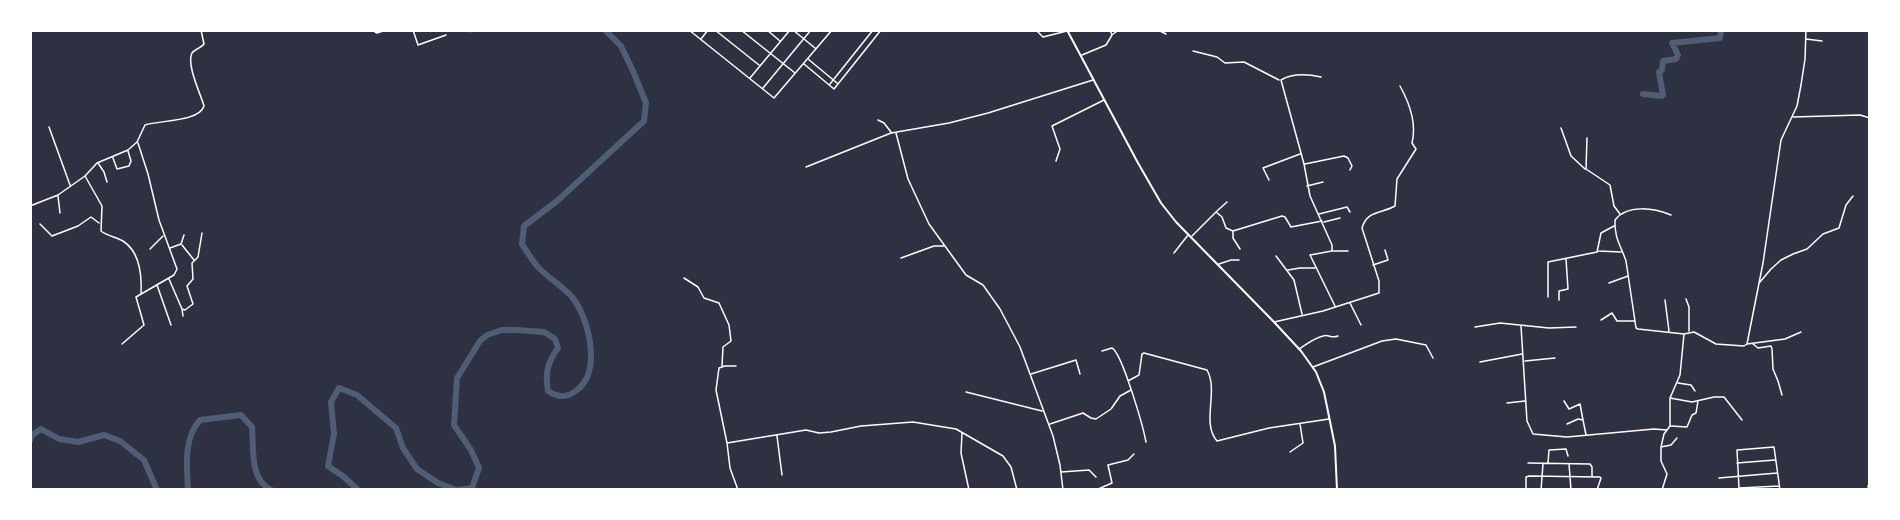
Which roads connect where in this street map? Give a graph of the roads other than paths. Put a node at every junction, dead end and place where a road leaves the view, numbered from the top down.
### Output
1 (201, 30) edge
2 (372, 30) edge
3 (386, 30) edge
4 (413, 30) edge
5 (689, 30) edge
6 (708, 30) edge
7 (715, 30) edge
8 (741, 30) edge
9 (767, 30) edge
10 (791, 30) edge
11 (811, 30) edge
12 (832, 30) edge
13 (873, 30) edge
14 (881, 30) edge
15 (1036, 30) edge
16 (1068, 30) edge
17 (1110, 30) edge
18 (1119, 30) edge
19 (1158, 30) edge
20 (1806, 30) edge
21 (1166, 34) dead end
22 (446, 35) dead end
23 (1112, 35) junction
24 (700, 39) junction
25 (804, 39) junction
26 (1806, 39) junction
27 (781, 41) junction
28 (1822, 41) dead end
29 (816, 49) junction
30 (1193, 51) dead end
31 (770, 54) junction
32 (1081, 56) junction
33 (808, 59) junction
34 (783, 64) junction
35 (803, 64) junction
36 (760, 66) junction
37 (795, 74) junction
38 (1321, 77) dead end
39 (749, 78) junction
40 (833, 80) junction
41 (1094, 80) junction
42 (1281, 81) junction
43 (838, 84) junction
44 (829, 85) junction
45 (1400, 86) dead end
46 (762, 89) junction
47 (1105, 99) junction
48 (1792, 117) junction
49 (1870, 118) edge
50 (878, 120) dead end
51 (50, 127) dead end
52 (1561, 128) dead end
53 (891, 133) junction
54 (896, 133) junction
55 (1587, 138) dead end
56 (137, 142) junction
57 (128, 150) junction
58 (1301, 154) junction
59 (112, 156) junction
60 (1056, 161) dead end
61 (97, 163) junction
62 (1304, 164) junction
63 (806, 167) dead end
64 (1586, 169) junction
65 (1350, 170) dead end
66 (84, 176) junction
67 (1269, 180) dead end
68 (107, 182) dead end
69 (1323, 182) dead end
70 (71, 186) junction
71 (1307, 186) junction
72 (58, 195) junction
73 (1853, 196) dead end
74 (1227, 202) dead end
75 (30, 206) edge
76 (102, 208) junction
77 (96, 212) dead end
78 (1216, 212) junction
79 (1350, 212) dead end
80 (60, 213) dead end
81 (1318, 214) junction
82 (1620, 215) junction
83 (1671, 215) dead end
84 (1340, 218) dead end
85 (1322, 222) junction
86 (100, 223) junction
87 (40, 224) dead end
88 (1615, 226) junction
89 (1233, 231) junction
90 (202, 233) dead end
91 (184, 234) dead end
92 (1189, 234) junction
93 (164, 236) junction
94 (1192, 237) junction
95 (181, 244) junction
96 (946, 246) junction
97 (170, 248) junction
98 (150, 249) dead end
99 (1240, 249) dead end
100 (1385, 250) dead end
101 (1332, 251) junction
102 (1348, 251) dead end
103 (1598, 251) junction
104 (1621, 252) junction
105 (1174, 253) dead end
106 (1276, 256) dead end
107 (901, 258) dead end
108 (1566, 258) junction
109 (1239, 260) dead end
110 (194, 261) junction
111 (1219, 265) junction
112 (1373, 265) junction
113 (1315, 268) junction
114 (1287, 271) junction
115 (1629, 276) junction
116 (168, 278) junction
117 (684, 278) dead end
118 (1609, 283) dead end
119 (156, 284) junction
120 (1759, 284) junction
121 (141, 294) junction
122 (1548, 297) dead end
123 (1686, 299) dead end
124 (1559, 300) dead end
125 (1665, 300) dead end
126 (1350, 302) junction
127 (1335, 307) junction
128 (182, 309) junction
129 (1303, 315) junction
130 (183, 316) dead end
131 (1601, 320) dead end
132 (1634, 321) junction
133 (1274, 322) junction
134 (171, 325) dead end
135 (1361, 325) dead end
136 (1521, 326) junction
137 (1475, 327) dead end
138 (1576, 327) dead end
139 (1669, 332) junction
140 (1689, 332) junction
141 (1801, 332) dead end
142 (1684, 334) junction
143 (1338, 336) dead end
144 (122, 344) dead end
145 (1747, 344) junction
146 (1753, 344) junction
147 (1298, 349) junction
148 (1102, 351) dead end
149 (1523, 354) junction
150 (1433, 358) dead end
151 (1555, 358) dead end
152 (1524, 361) junction
153 (1480, 362) dead end
154 (736, 366) dead end
155 (721, 367) junction
156 (1312, 367) junction
157 (1030, 374) junction
158 (1080, 374) dead end
159 (1128, 381) junction
160 (1677, 383) junction
161 (1131, 390) junction
162 (1695, 391) dead end
163 (966, 392) dead end
164 (1782, 396) dead end
165 (1670, 398) junction
166 (1526, 401) junction
167 (1564, 401) dead end
168 (1698, 401) junction
169 (1586, 402) dead end
170 (1507, 403) dead end
171 (1581, 404) junction
172 (1043, 412) junction
173 (1329, 418) junction
174 (1583, 420) junction
175 (1742, 420) dead end
176 (1300, 423) junction
177 (1049, 424) junction
178 (1567, 424) dead end
179 (1670, 426) junction
180 (1667, 430) junction
181 (962, 432) junction
182 (777, 435) junction
183 (1586, 436) junction
184 (1677, 438) dead end
185 (1146, 442) dead end
186 (727, 443) junction
187 (1661, 447) junction
188 (1290, 452) dead end
189 (1134, 454) dead end
190 (1568, 456) dead end
191 (1776, 460) junction
192 (1528, 463) dead end
193 (1543, 463) junction
194 (1737, 463) junction
195 (1548, 464) junction
196 (1569, 464) junction
197 (1061, 472) junction
198 (1778, 473) junction
199 (782, 475) dead end
200 (1096, 477) dead end
201 (1542, 477) junction
202 (1570, 477) junction
203 (1592, 477) junction
204 (1738, 477) junction
205 (1719, 478) dead end
206 (1779, 486) junction
207 (1868, 486) dead end
208 (738, 490) edge
209 (969, 490) edge
210 (1017, 490) edge
211 (1063, 490) edge
212 (1096, 490) edge
213 (1337, 490) edge
214 (1526, 490) edge
215 (1541, 490) edge
216 (1571, 490) edge
217 (1597, 490) edge
218 (1662, 490) edge
219 (1780, 490) edge
220 (1869, 490) edge

1 - 56 street
2 - 3 street
4 - 22 street
5 - 24 street
6 - 24 street
7 - 36 street
8 - 31 street
9 - 27 street
10 - 25 street
10 - 27 street
11 - 25 street
12 - 29 street
13 - 40 street
14 - 43 street
15 - 16 street
16 - 32 main road
17 - 23 street
18 - 23 street
19 - 21 street
20 - 26 street
23 - 32 street
24 - 39 street
25 - 29 street
25 - 34 street
26 - 28 street
26 - 48 street
27 - 31 street
29 - 33 street
30 - 42 street
31 - 34 street
31 - 36 street
32 - 41 main road
33 - 35 street
33 - 40 street
34 - 37 street
34 - 46 street
35 - 37 street
35 - 44 street
36 - 39 street
37 - 46 street
38 - 42 street
39 - 46 street
40 - 43 street
40 - 44 street
41 - 47 main road
41 - 54 street
42 - 58 street
43 - 44 street
45 - 112 street
47 - 60 street
47 - 92 main road
48 - 49 street
48 - 120 street
50 - 53 street
51 - 70 street
52 - 64 street
53 - 54 street
53 - 63 street
54 - 96 street
55 - 64 street
56 - 57 street
56 - 93 street
57 - 59 street
57 - 59 street
58 - 62 street
58 - 67 street
59 - 61 street
61 - 66 street
61 - 68 street
62 - 65 street
62 - 71 street
64 - 82 street
66 - 70 street
66 - 76 street
69 - 71 street
70 - 72 street
71 - 81 street
72 - 75 street
72 - 80 street
73 - 120 street
74 - 78 street
76 - 77 street
76 - 86 street
78 - 89 street
78 - 94 street
79 - 81 street
81 - 85 street
82 - 83 street
82 - 88 street
84 - 85 street
85 - 89 street
85 - 101 street
86 - 87 street
86 - 121 street
88 - 103 street
88 - 104 street
89 - 99 street
90 - 110 street
91 - 95 street
92 - 94 main road
92 - 105 street
93 - 97 street
93 - 98 street
94 - 111 main road
95 - 97 street
95 - 110 street
96 - 107 street
96 - 157 street
97 - 116 street
100 - 112 street
101 - 102 street
101 - 113 street
103 - 104 street
103 - 108 street
104 - 115 street
106 - 114 street
108 - 122 street
108 - 124 street
109 - 111 street
110 - 128 street
111 - 133 main road
112 - 126 street
113 - 114 street
113 - 127 street
114 - 129 street
115 - 118 street
115 - 132 street
116 - 119 street
116 - 128 street
117 - 155 street
119 - 121 street
119 - 134 street
120 - 145 street
121 - 144 street
123 - 140 street
125 - 139 street
126 - 127 street
126 - 135 street
127 - 129 street
128 - 130 street
129 - 133 street
131 - 132 street
132 - 139 street
133 - 147 main road
136 - 137 street
136 - 138 street
136 - 149 street
139 - 142 street
140 - 142 street
140 - 145 street
141 - 146 street
142 - 160 street
143 - 147 street
145 - 146 street
146 - 164 street
147 - 156 main road
148 - 159 street
149 - 152 street
149 - 153 street
150 - 156 street
151 - 152 street
152 - 166 street
154 - 155 street
155 - 186 street
156 - 173 main road
157 - 158 street
157 - 172 street
159 - 161 street
159 - 176 street
160 - 162 street
160 - 165 street
161 - 177 street
161 - 185 street
163 - 172 street
165 - 168 street
165 - 179 street
166 - 170 street
166 - 183 street
167 - 171 street
168 - 175 street
168 - 179 street
169 - 171 street
171 - 174 street
172 - 177 street
173 - 176 street
173 - 213 main road
174 - 178 street
174 - 183 street
176 - 188 street
177 - 197 street
179 - 180 street
180 - 183 street
180 - 187 street
181 - 182 street
181 - 209 street
181 - 210 street
182 - 186 street
182 - 199 street
184 - 187 street
186 - 208 street
187 - 218 street
189 - 212 street
190 - 195 street
191 - 194 street
191 - 194 street
191 - 198 street
192 - 193 street
193 - 195 street
193 - 201 street
194 - 204 street
195 - 196 street
196 - 202 street
196 - 203 street
197 - 200 street
197 - 211 street
198 - 204 street
198 - 206 street
201 - 202 street
201 - 214 street
201 - 215 street
202 - 203 street
202 - 216 street
203 - 217 street
204 - 205 street
204 - 206 street
206 - 219 street
207 - 220 street

